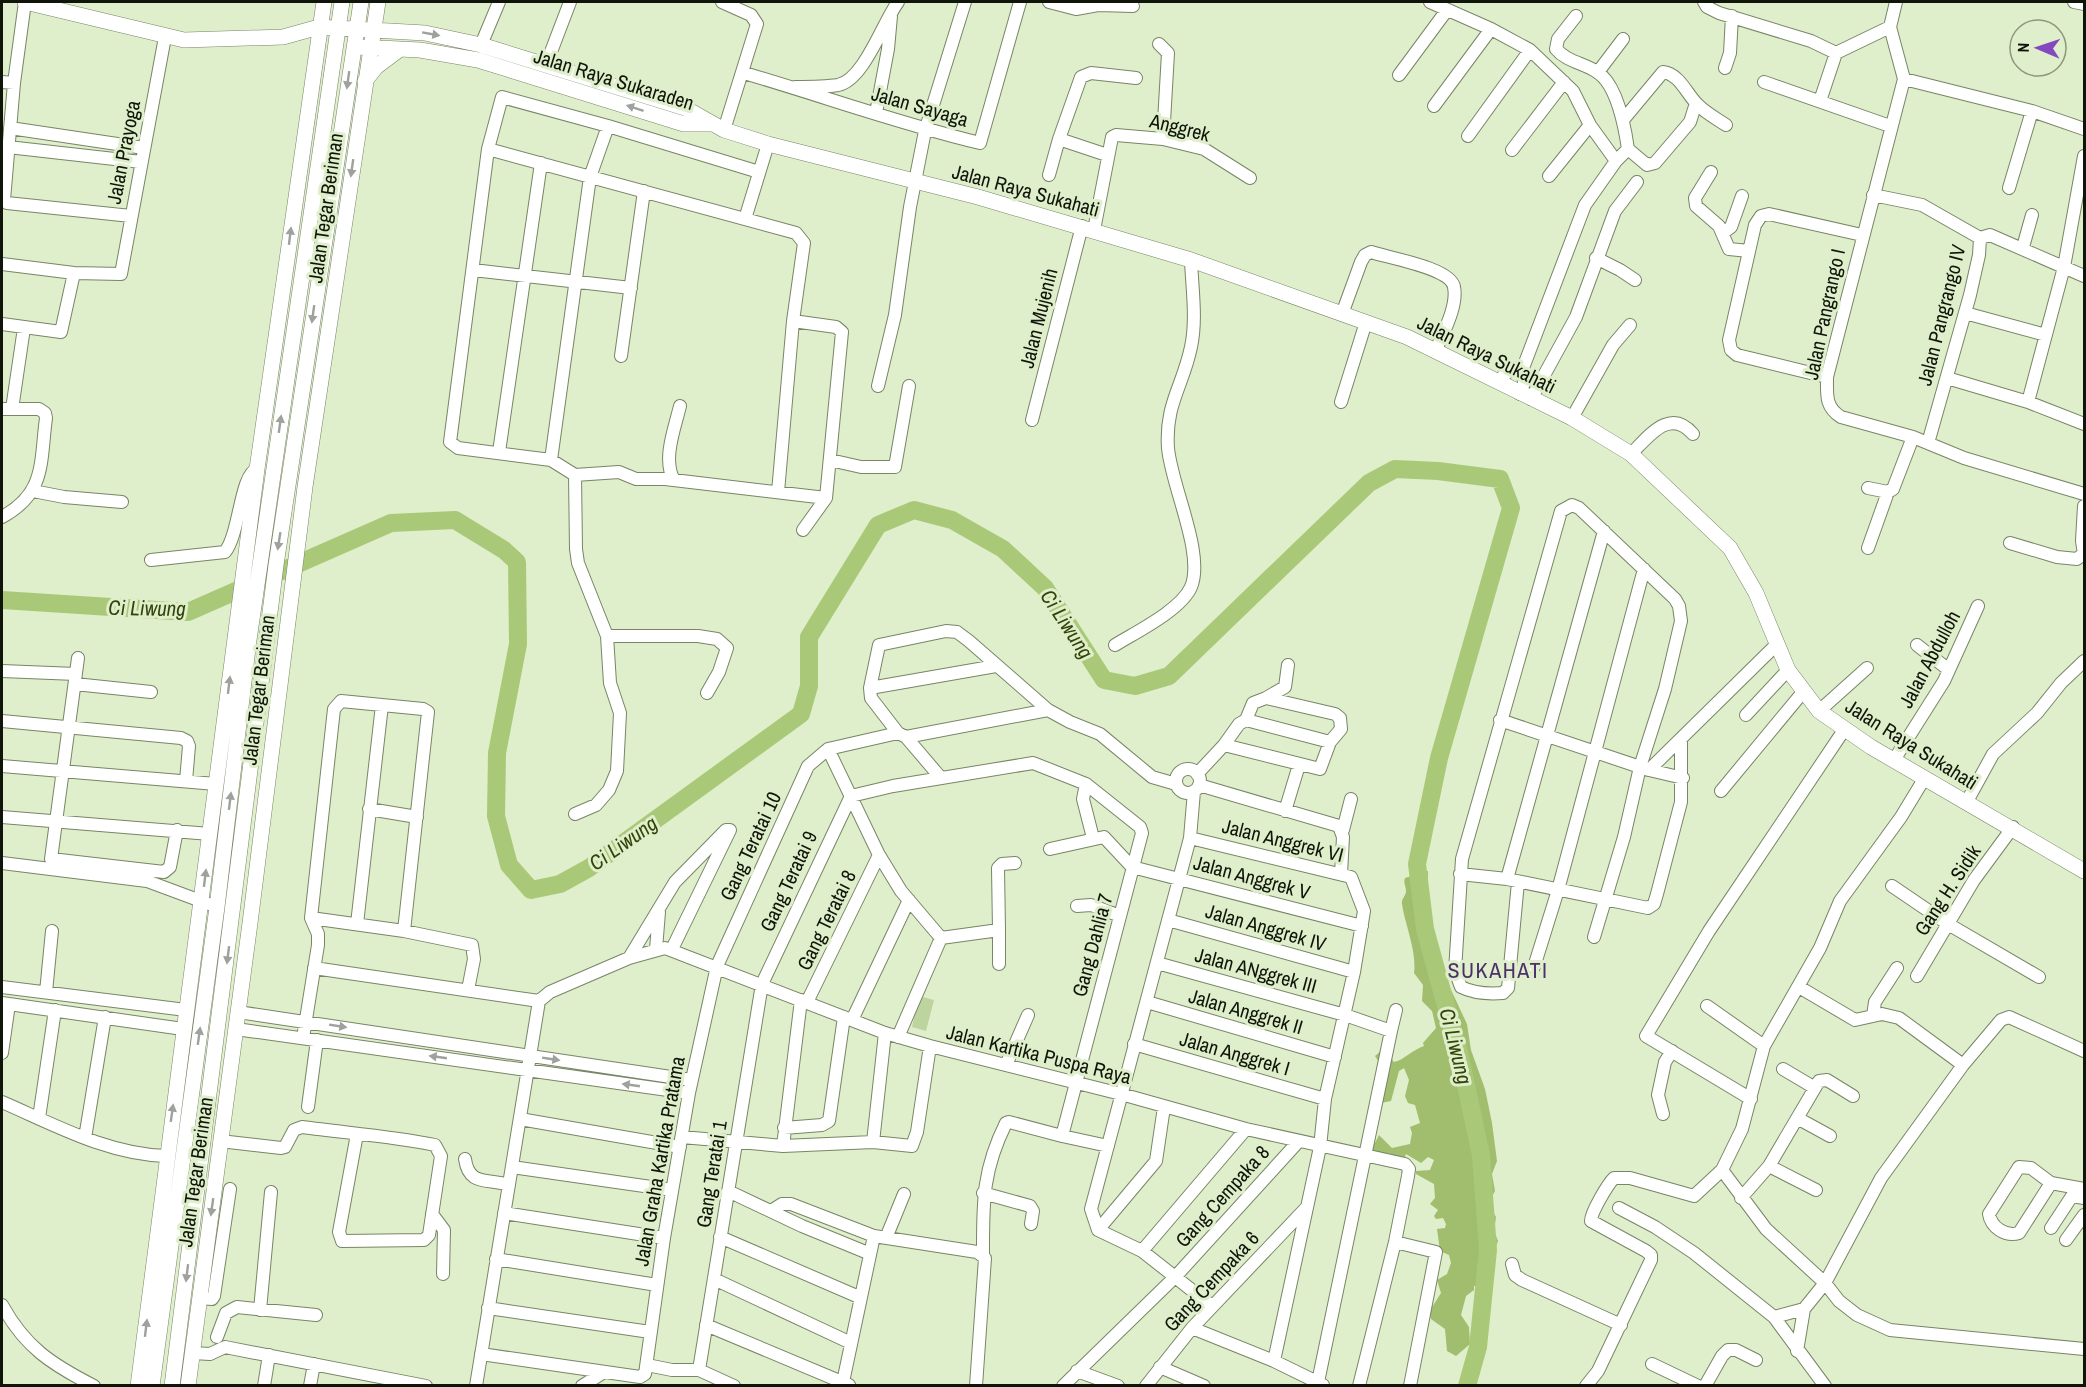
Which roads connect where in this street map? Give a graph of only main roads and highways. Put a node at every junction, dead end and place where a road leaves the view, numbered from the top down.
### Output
1 (25, 2) edge
2 (324, 2) edge
3 (342, 2) edge
4 (361, 2) edge
5 (378, 2) edge
6 (79, 7) edge
7 (319, 27) junction
8 (337, 28) junction
9 (356, 28) junction
10 (373, 29) junction
11 (283, 37) junction
12 (316, 46) junction
13 (334, 46) junction
14 (353, 47) junction
15 (369, 47) junction
16 (400, 49) junction
17 (365, 81) junction
18 (663, 100) junction
19 (659, 116) junction
20 (718, 127) junction
21 (242, 639) junction
22 (2085, 871) edge
23 (232, 920) junction
24 (250, 923) junction
25 (172, 1176) junction
26 (199, 1180) junction
27 (215, 1182) junction
28 (157, 1356) junction
29 (176, 1359) junction
30 (138, 1386) edge
31 (152, 1386) edge
32 (172, 1386) edge
33 (188, 1386) edge

1 - 6 main road
2 - 7 main road, Jalan Tegar Beriman
3 - 8 main road, Jalan Tegar Beriman
4 - 9 main road, Jalan Tegar Beriman
5 - 10 main road, Jalan Tegar Beriman
6 - 11 main road
7 - 8 main road, Jalan Raya Sukaraden
7 - 11 main road, Jalan Raya Sukaraden
7 - 12 main road, Jalan Tegar Beriman
8 - 9 main road, Jalan Raya Sukaraden
8 - 13 main road, Jalan Tegar Beriman
9 - 10 main road, Jalan Raya Sukaraden
9 - 14 main road, Jalan Tegar Beriman
10 - 15 main road, Jalan Tegar Beriman
10 -> 18 main road, Jalan Raya Sukaraden
11 - 12 main road, Jalan Raya Sukaraden
12 - 13 main road, Jalan Raya Sukaraden
21 -> 12 main road, Jalan Tegar Beriman
13 - 14 main road, Jalan Raya Sukaraden
21 -> 13 main road, Jalan Tegar Beriman
14 - 15 main road, Jalan Raya Sukaraden
14 -> 23 main road, Jalan Tegar Beriman
15 - 16 main road, Jalan Raya Sukaraden
15 - 17 main road, Jalan Tegar Beriman
16 - 17 main road
19 -> 16 main road, Jalan Raya Sukaraden
17 -> 24 main road, Jalan Tegar Beriman
18 - 19 main road
18 - 20 main road, Jalan Raya Sukaraden
19 - 20 main road, Jalan Raya Sukaraden
20 - 22 main road, Jalan Raya Sukahati
25 -> 21 main road, Jalan Tegar Beriman
25 -> 21 main road, Jalan Tegar Beriman
23 - 24 main road
23 -> 26 main road, Jalan Tegar Beriman
24 - 27 main road, Jalan Tegar Beriman
25 - 28 main road, Jalan Tegar Beriman
30 -> 25 main road, Jalan Tegar Beriman
26 - 27 main road
26 -> 29 main road, Jalan Tegar Beriman
27 -> 33 main road, Jalan Tegar Beriman
28 - 29 main road
28 - 31 main road, Jalan Tegar Beriman
29 - 32 main road, Jalan Tegar Beriman

